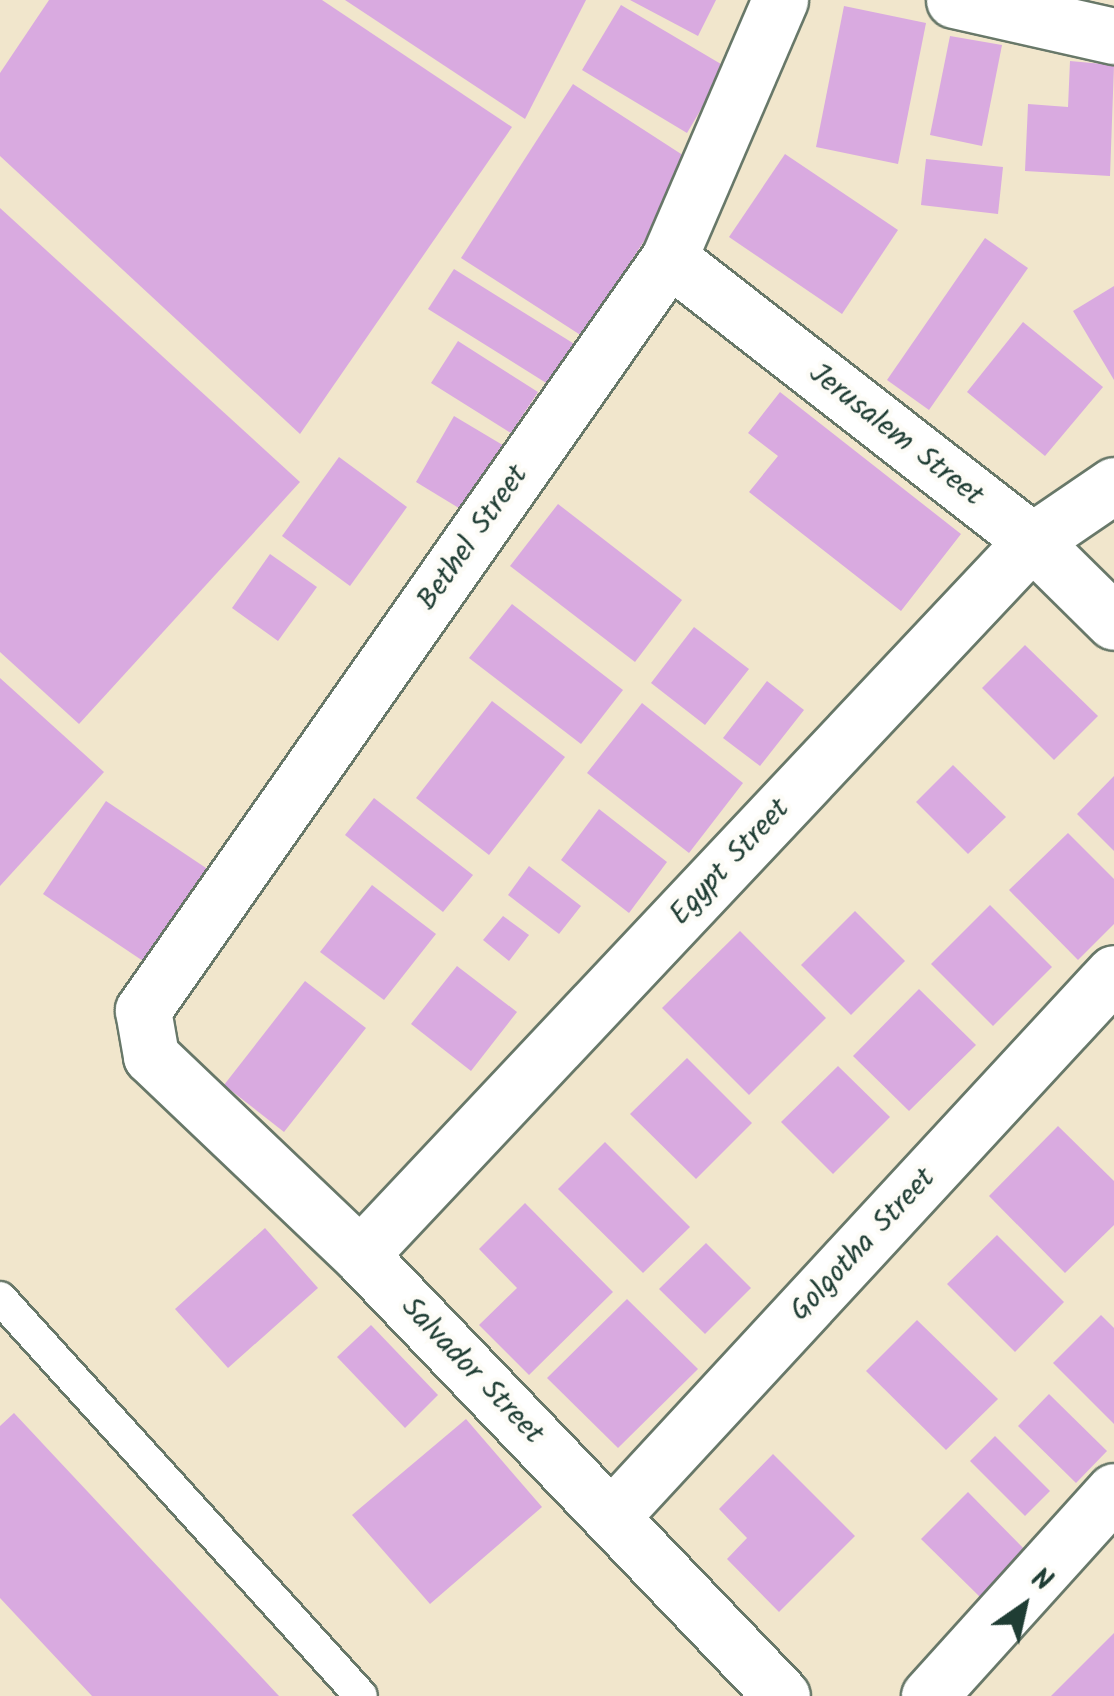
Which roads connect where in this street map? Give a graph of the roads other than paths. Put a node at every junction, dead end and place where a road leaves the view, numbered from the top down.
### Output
1 (780, 0) edge
2 (954, 0) edge
3 (1114, 36) edge
4 (669, 258) junction
5 (1114, 484) edge
6 (1032, 541) junction
7 (1114, 622) edge
8 (1114, 974) edge
9 (150, 1056) joint
10 (360, 1255) junction
11 (0, 1298) edge
12 (612, 1516) junction
13 (1103, 1526) edge
14 (361, 1696) edge
15 (782, 1696) edge
16 (929, 1696) edge

1 - 4 street, Bethel Street
2 - 3 street
4 - 6 street, Jerusalem Street
4 - 9 street, Bethel Street
5 - 6 street, Egypt Street
6 - 7 street, Jerusalem Street
6 - 10 street, Egypt Street
8 - 12 street, Golgotha Street
9 - 10 street, Salvador Street
10 - 12 street, Salvador Street
11 - 14 lane
12 - 15 street, Salvador Street
13 - 16 street

